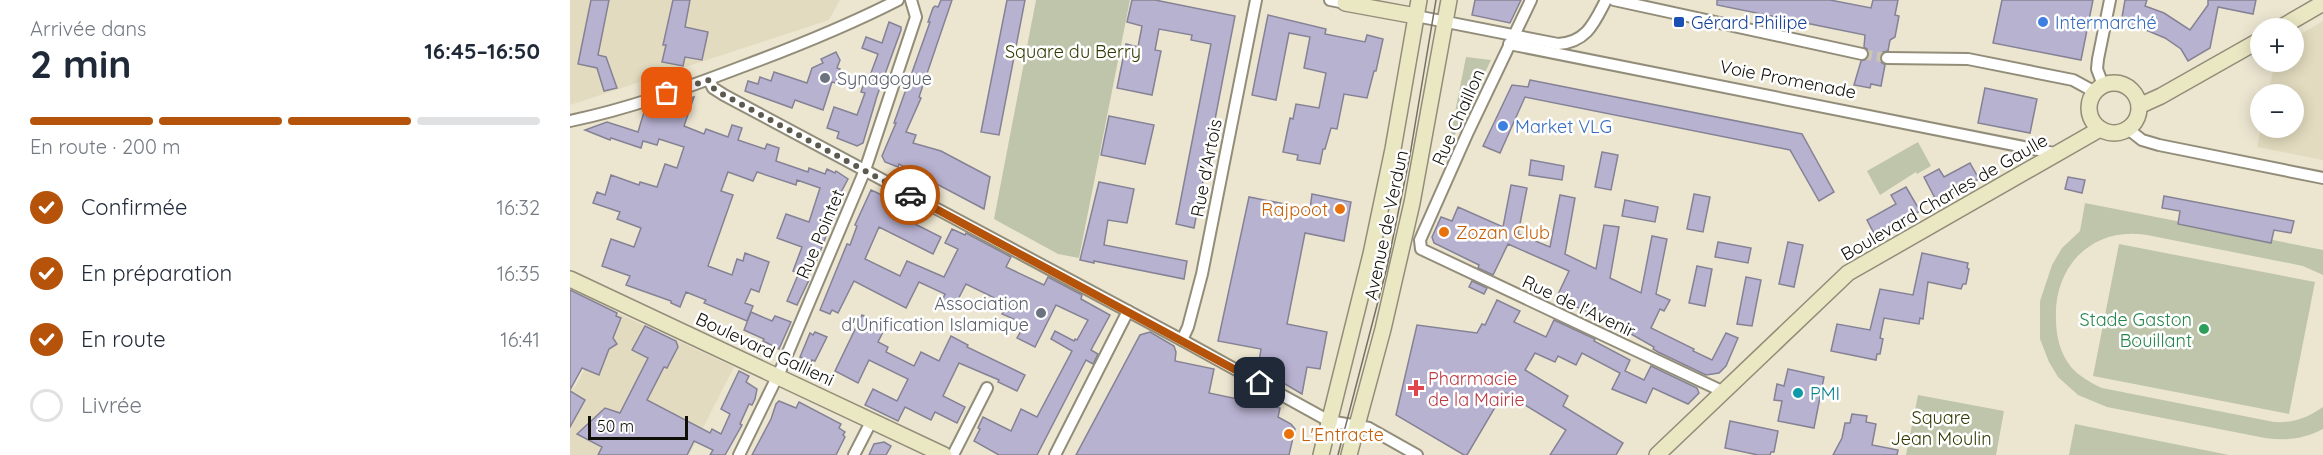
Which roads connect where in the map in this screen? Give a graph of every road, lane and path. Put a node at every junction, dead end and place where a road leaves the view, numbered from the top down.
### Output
1 (898, 0) edge
2 (910, 0) edge
3 (1256, 0) edge
4 (1419, 0) edge
5 (1449, 0) edge
6 (1531, 0) edge
7 (1606, 0) edge
8 (1614, 0) edge
9 (2110, 0) edge
10 (1337, 1) edge
11 (2323, 3) edge
12 (1416, 16) junction
13 (2297, 18) edge
14 (1445, 22) junction
15 (1512, 40) junction
16 (2250, 46) edge
17 (1862, 54) tunnel mouth
18 (1887, 58) tunnel mouth
19 (709, 80) junction
20 (2099, 89) junction
21 (2139, 106) junction
22 (570, 121) edge
23 (2100, 129) junction
24 (2128, 129) junction
25 (2059, 154) junction
26 (865, 170) junction
27 (2323, 178) edge
28 (1421, 249) joint
29 (570, 279) edge
30 (1128, 311) junction
31 (1182, 340) junction
32 (777, 376) junction
33 (987, 388) dead end
34 (1724, 392) junction
35 (872, 420) junction
36 (1329, 421) junction
37 (1357, 425) junction
38 (739, 455) edge
39 (854, 455) edge
40 (944, 455) edge
41 (953, 455) edge
42 (1055, 455) edge
43 (1320, 455) edge
44 (1349, 455) edge
45 (1417, 455) edge
46 (1658, 455) edge

1 - 19 street
2 - 26 street, Rue Pointet
3 - 31 street, Rue d'Artois
4 - 12 main road, Avenue de Verdun
5 - 14 main road, Avenue de Verdun
6 - 15 street, Rue Chaillon
7 - 15 street
8 - 17 street
9 - 20 street
10 - 12 main road, Voie Promenade
11 - 13 main road
12 - 14 street, Voie Promenade
12 - 36 main road, Avenue de Verdun
14 - 15 street, Voie Promenade
14 - 37 main road, Avenue de Verdun
15 - 25 street, Voie Promenade
15 - 28 street, Rue Chaillon
16 - 21 main road
18 - 20 street
19 - 22 street
19 - 26 street
20 - 21 main road
20 - 23 main road
21 - 24 main road
23 - 24 main road
23 - 25 main road, Boulevard Charles de Gaulle
24 - 27 street
25 - 34 main road, Boulevard Charles de Gaulle
26 - 30 street
26 - 32 street, Rue Pointet
28 - 34 street, Rue de l'Avenir
29 - 32 main road, Boulevard Gallieni
30 - 31 street
30 - 42 street
31 - 36 street
32 - 35 main road, Boulevard Gallieni
32 - 38 street, Rue Pointet
33 - 41 street
34 - 46 main road, Boulevard Charles de Gaulle
35 - 39 street
35 - 40 main road, Boulevard Gallieni
36 - 37 street
36 - 43 main road, Avenue de Verdun
37 - 44 main road, Avenue de Verdun
37 - 45 street

